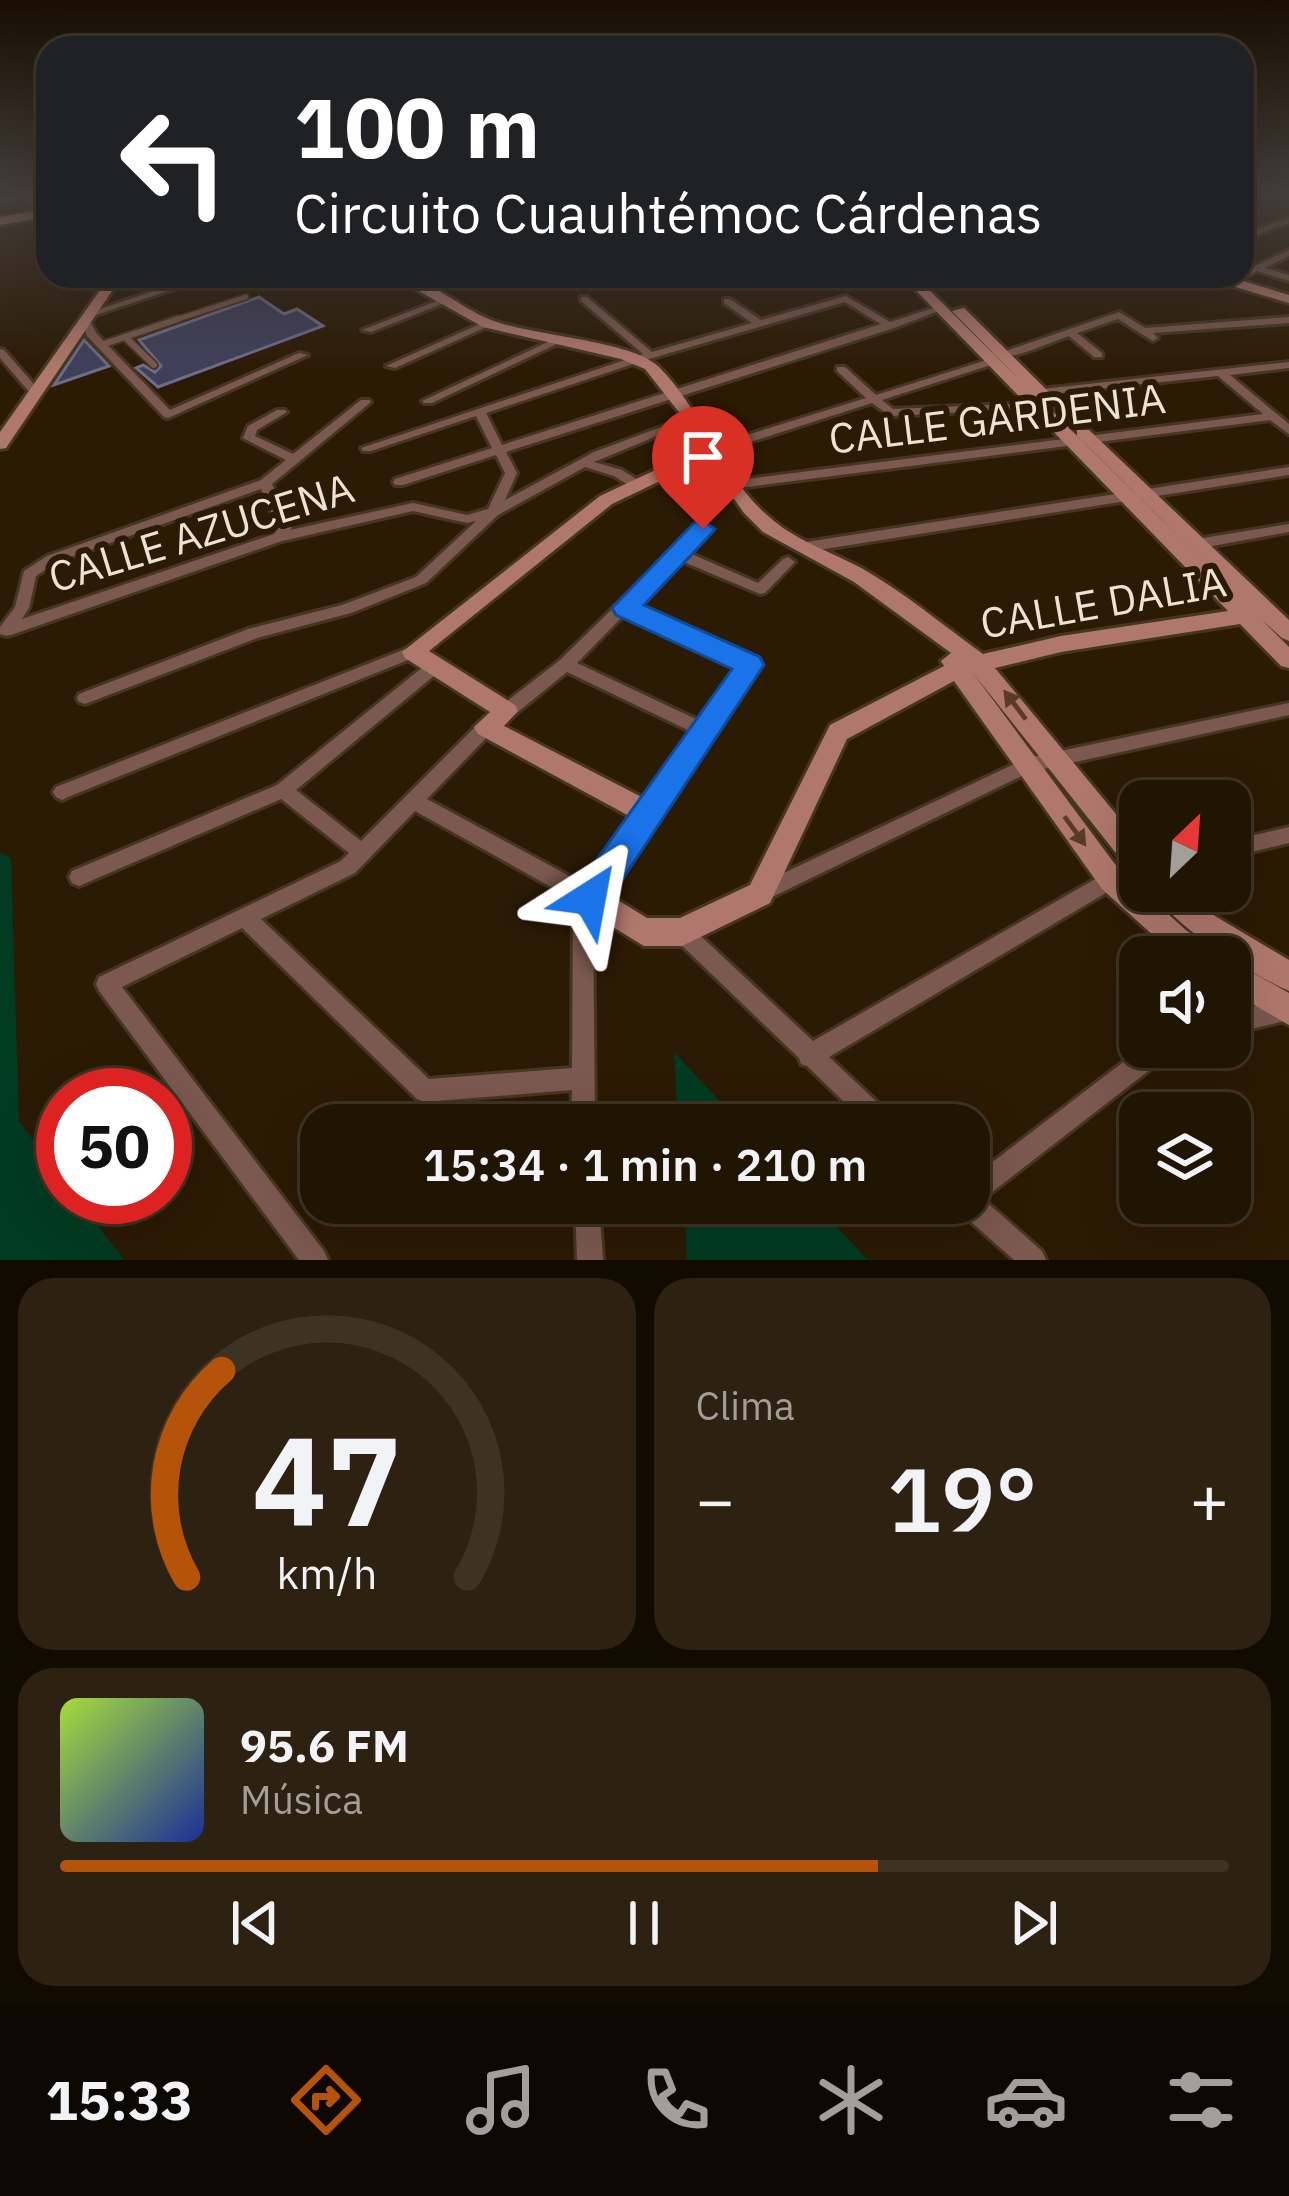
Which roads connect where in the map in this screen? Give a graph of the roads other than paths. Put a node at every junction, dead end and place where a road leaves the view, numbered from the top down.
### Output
1 (1287, 254) edge
2 (1256, 268) joint
3 (1289, 278) edge
4 (1254, 285) edge
5 (108, 288) edge
6 (173, 288) edge
7 (423, 288) edge
8 (919, 288) edge
9 (932, 288) edge
10 (246, 297) dead end
11 (584, 299) dead end
12 (1289, 299) edge
13 (727, 301) dead end
14 (442, 302) junction
15 (939, 309) junction
16 (88, 317) junction
17 (1289, 320) edge
18 (962, 323) junction
19 (488, 324) junction
20 (760, 324) junction
21 (890, 326) junction
22 (367, 330) dead end
23 (1070, 332) junction
24 (125, 337) junction
25 (556, 342) junction
26 (101, 345) junction
27 (0, 352) edge
28 (303, 355) dead end
29 (1097, 355) dead end
30 (994, 357) junction
31 (644, 358) junction
32 (154, 365) dead end
33 (1289, 365) edge
34 (391, 366) dead end
35 (841, 370) dead end
36 (1220, 373) junction
37 (35, 392) junction
38 (673, 392) junction
39 (878, 398) junction
40 (1034, 398) junction
41 (428, 400) dead end
42 (365, 402) dead end
43 (479, 411) junction
44 (280, 412) dead end
45 (1271, 416) junction
46 (692, 418) junction
47 (1289, 430) edge
48 (1081, 442) junction
49 (0, 444) edge
50 (367, 448) dead end
51 (502, 450) junction
52 (709, 451) junction
53 (294, 460) junction
54 (587, 464) junction
55 (1289, 471) edge
56 (399, 482) dead end
57 (265, 483) junction
58 (637, 485) junction
59 (730, 485) junction
60 (1134, 495) junction
61 (493, 512) junction
62 (1289, 528) edge
63 (703, 529) dead end
64 (279, 537) junction
65 (1198, 543) junction
66 (806, 547) junction
67 (1178, 548) junction
68 (677, 554) junction
69 (788, 562) dead end
70 (626, 608) junction
71 (1268, 612) edge
72 (1289, 633) edge
73 (3, 634) edge
74 (413, 652) junction
75 (1289, 660) edge
76 (566, 664) junction
77 (435, 666) junction
78 (968, 666) junction
79 (85, 698) dead end
80 (1289, 709) edge
81 (496, 719) junction
82 (704, 730) junction
83 (1054, 758) junction
84 (1027, 765) junction
85 (283, 790) junction
86 (62, 791) dead end
87 (412, 800) junction
88 (648, 812) junction
89 (1289, 835) edge
90 (1119, 840) edge
91 (1251, 844) edge
92 (361, 852) junction
93 (79, 877) dead end
94 (1119, 877) edge
95 (1112, 880) junction
96 (760, 894) junction
97 (590, 898) junction
98 (1190, 912) edge
99 (248, 919) junction
100 (682, 932) junction
101 (1172, 936) edge
102 (1289, 976) edge
103 (1251, 986) edge
104 (1289, 1009) edge
105 (1251, 1018) edge
106 (809, 1056) junction
107 (1134, 1068) edge
108 (581, 1078) junction
109 (583, 1104) edge
110 (862, 1104) edge
111 (990, 1182) edge
112 (990, 1219) edge
113 (588, 1224) edge
114 (314, 1260) edge
115 (590, 1260) edge
116 (1033, 1260) edge

1 - 2 street
2 - 3 street
4 - 12 main road
5 - 16 main road
6 - 16 street
7 - 14 main road
8 - 15 main road
9 - 18 main road
10 - 24 lane
11 - 31 street
13 - 20 street
14 - 19 main road
14 - 22 street
15 - 18 main road
15 - 21 street, CALLE AZUCENA
16 - 26 street
16 - 37 main road
17 - 23 street
18 - 30 main road
19 - 25 main road
19 - 34 street
20 - 21 street
20 - 31 street
21 - 38 street, CALLE AZUCENA
23 - 29 street
23 - 30 street
24 - 26 lane
24 - 32 lane
25 - 31 main road
25 - 41 street
26 - 28 street
27 - 37 street
30 - 39 street
30 - 40 main road
31 - 38 main road
31 - 43 street
33 - 36 street
35 - 39 street
36 - 40 street
36 - 45 street
37 - 49 main road
38 - 46 main road
38 - 51 street, CALLE AZUCENA
39 - 40 street
39 - 52 street
40 - 48 main road
42 - 53 street
43 - 50 street
43 - 51 street
44 - 53 street
45 - 47 street
45 - 48 street, CALLE GARDENIA
46 - 52 main road
46 - 54 street, CALLE AZUCENA
48 - 59 street, CALLE GARDENIA
48 - 60 main road
51 - 56 street, CALLE AZUCENA
51 - 61 street
52 - 58 main road
52 - 59 main road
53 - 57 street
54 - 58 street
54 - 61 street, CALLE AZUCENA
55 - 60 street
57 - 64 street
57 - 73 street
58 - 74 main road
59 - 66 main road
60 - 65 main road
60 - 66 street
60 - 67 main road
61 - 64 street, CALLE AZUCENA
61 - 79 street
62 - 65 street
63 - 68 street
64 - 73 street, CALLE AZUCENA
65 - 67 street
65 - 71 main road
66 - 78 main road
67 - 71 main road
68 - 69 street
68 - 70 street
70 - 76 street
70 - 82 street
71 - 72 main road
71 - 75 main road
71 - 78 main road, CALLE DALIA
74 - 77 main road
74 - 86 street
76 - 81 street
76 - 82 street
77 - 81 main road
77 - 85 street
83 -> 78 main road
78 - 84 main road
78 - 96 main road, CALLE DALIA
80 - 83 street
81 - 87 street
81 - 88 main road
82 - 88 street
83 - 84 street
83 - 90 main road
84 -> 95 main road
84 - 96 street
85 - 92 street
85 - 93 street
87 - 92 street
87 - 97 street
88 - 97 main road
89 - 91 street
92 - 99 street
94 - 95 street
95 - 101 main road
95 - 106 street
96 - 100 main road
97 - 100 main road
97 - 108 street
98 - 102 main road
99 - 108 street
99 - 114 street
100 - 106 street
103 - 104 main road
104 - 105 street
106 - 110 street
107 - 111 street
108 - 109 street
112 - 116 street
113 - 115 street

